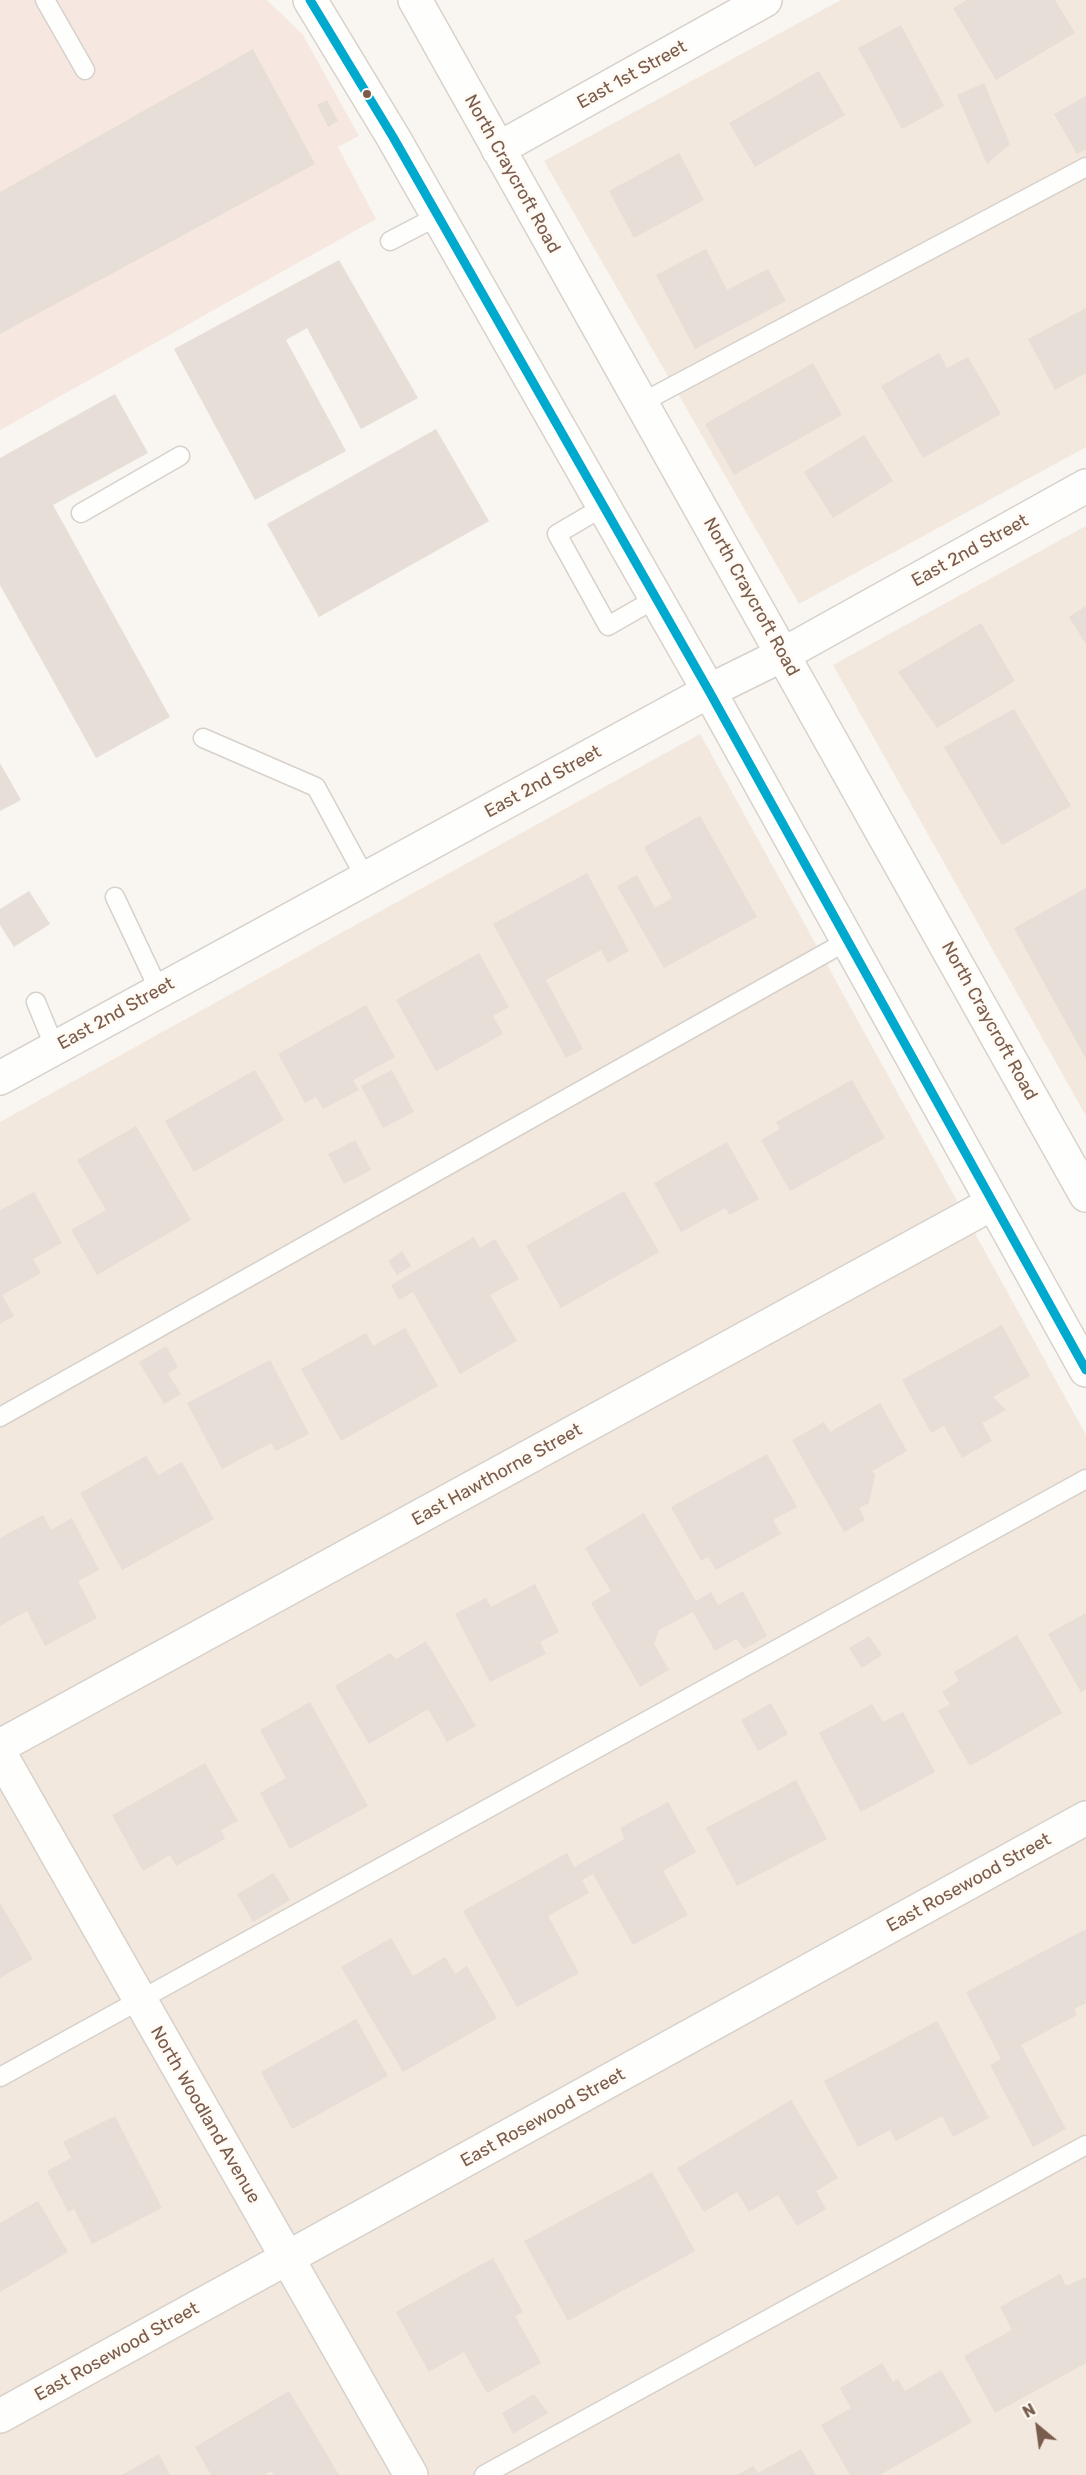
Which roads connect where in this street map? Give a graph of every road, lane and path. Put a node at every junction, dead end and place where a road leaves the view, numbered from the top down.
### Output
1 (45, 0) edge
2 (310, 0) edge
3 (415, 0) edge
4 (765, 0) edge
5 (84, 70) dead end
6 (498, 149) junction
7 (1086, 167) edge
8 (438, 216) junction
9 (390, 241) dead end
10 (641, 403) junction
11 (180, 456) dead end
12 (1086, 486) edge
13 (603, 507) junction
14 (81, 513) dead end
15 (656, 599) junction
16 (784, 654) junction
17 (709, 691) junction
18 (203, 738) dead end
19 (366, 879) junction
20 (115, 897) dead end
21 (847, 941) junction
22 (159, 990) junction
23 (36, 1002) dead end
24 (55, 1048) junction
25 (0, 1078) edge
26 (1077, 1157) edge
27 (1086, 1195) edge
28 (993, 1203) junction
29 (1086, 1370) edge
30 (0, 1417) edge
31 (1086, 1479) edge
32 (0, 1746) edge
33 (0, 1754) edge
34 (1086, 1818) edge
35 (140, 2001) junction
36 (0, 2077) edge
37 (1086, 2145) edge
38 (287, 2259) junction
39 (0, 2416) edge
40 (411, 2475) edge
41 (484, 2475) edge

1 - 5 lane
2 - 8 street
3 - 6 street, North Craycroft Road
4 - 6 street, East 1st Street
6 - 10 street, North Craycroft Road
7 - 10 lane
8 - 9 lane
8 - 13 street
10 - 16 street, North Craycroft Road
11 - 14 lane
12 - 16 street, East 2nd Street
13 - 15 street
13 - 15 lane
15 - 17 street
16 - 17 street, East 2nd Street
16 - 26 street, North Craycroft Road
17 - 19 street, East 2nd Street
17 - 21 street
18 - 19 lane
19 - 22 street, East 2nd Street
20 - 22 lane
21 - 28 street
21 - 30 lane
22 - 24 street, East 2nd Street
23 - 24 lane
24 - 25 street, East 2nd Street
26 - 27 street, North Craycroft Road
28 - 29 street
28 - 32 street, East Hawthorne Street
31 - 35 lane
33 - 35 street, North Woodland Avenue
34 - 38 street, East Rosewood Street
35 - 36 lane
35 - 38 street, North Woodland Avenue
37 - 41 lane
38 - 39 street, East Rosewood Street
38 - 40 street, North Woodland Avenue

